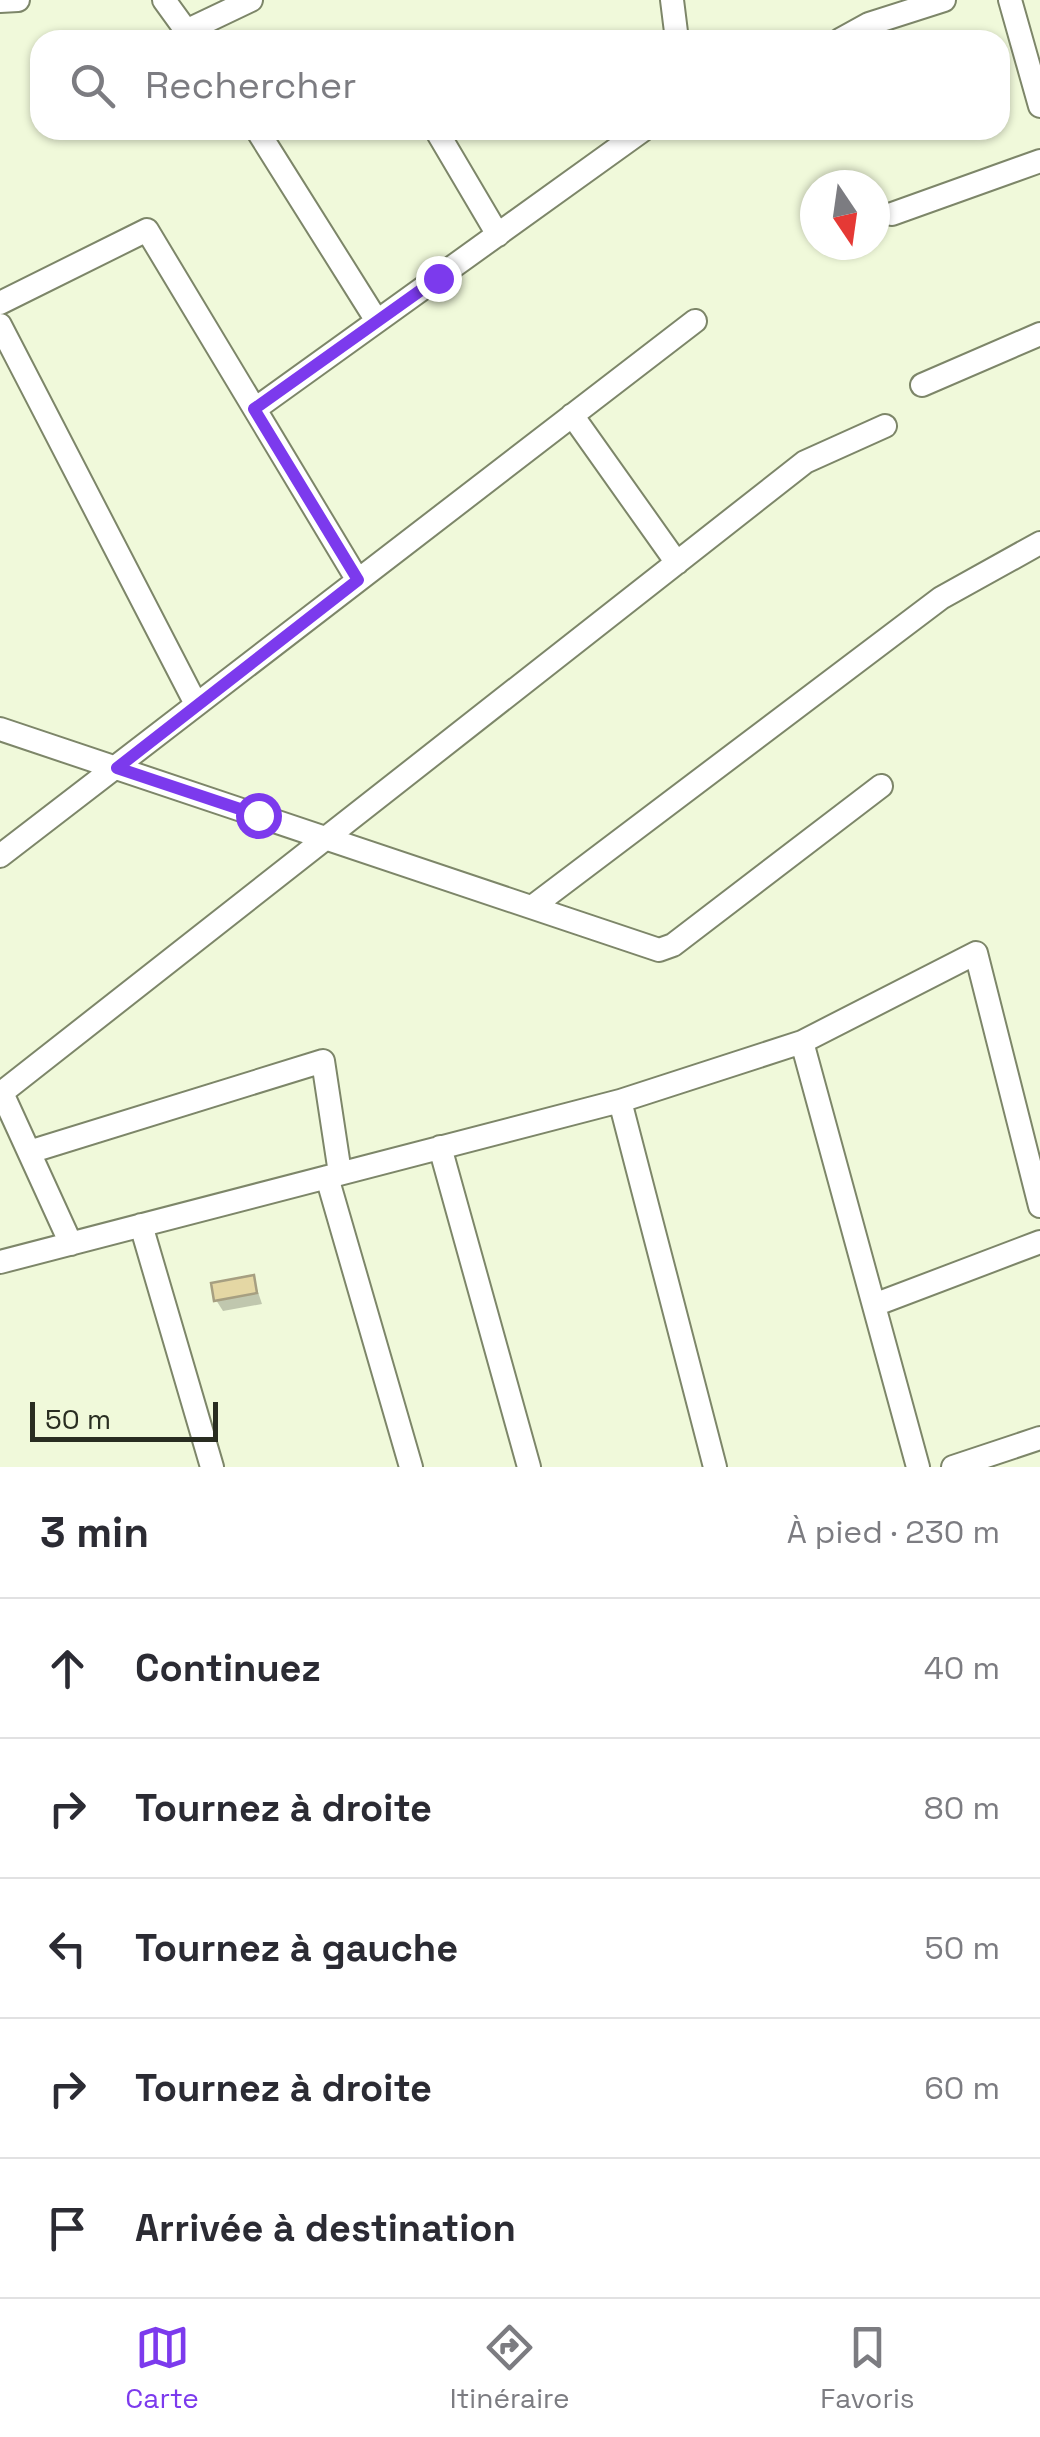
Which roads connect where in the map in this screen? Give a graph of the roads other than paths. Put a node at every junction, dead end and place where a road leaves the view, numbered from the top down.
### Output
1 (18, 0) edge
2 (164, 0) edge
3 (250, 0) edge
4 (672, 0) edge
5 (944, 0) edge
6 (1010, 0) edge
7 (0, 1) edge
8 (186, 30) edge
9 (200, 30) edge
10 (675, 30) edge
11 (858, 30) edge
12 (1040, 106) edge
13 (262, 140) edge
14 (442, 140) edge
15 (629, 140) edge
16 (1040, 161) edge
17 (892, 214) dead end
18 (498, 235) junction
19 (0, 303) edge
20 (377, 320) junction
21 (694, 321) dead end
22 (0, 325) edge
23 (1040, 334) edge
24 (922, 385) dead end
25 (254, 409) junction
26 (572, 415) junction
27 (885, 426) dead end
28 (1040, 543) edge
29 (677, 563) junction
30 (358, 580) junction
31 (196, 704) junction
32 (0, 729) edge
33 (117, 768) junction
34 (881, 786) dead end
35 (328, 839) junction
36 (0, 856) edge
37 (532, 907) junction
38 (802, 1042) junction
39 (1, 1094) edge
40 (620, 1100) junction
41 (440, 1147) junction
42 (29, 1152) junction
43 (333, 1175) junction
44 (1040, 1206) edge
45 (142, 1226) junction
46 (1040, 1242) edge
47 (71, 1244) junction
48 (0, 1262) edge
49 (874, 1306) junction
50 (1040, 1438) edge
51 (212, 1467) edge
52 (411, 1467) edge
53 (529, 1467) edge
54 (714, 1467) edge
55 (918, 1467) edge
56 (952, 1467) edge

1 - 7 street
2 - 8 street
3 - 9 street
4 - 10 street
5 - 11 street
6 - 12 street
13 - 20 street
14 - 18 street
15 - 18 street
16 - 17 street
18 - 20 street
19 - 25 street
20 - 25 street
21 - 26 street
22 - 31 street
23 - 24 street
25 - 30 street
26 - 29 street
26 - 30 street
27 - 29 street
28 - 37 street
29 - 35 street
30 - 31 street
31 - 33 street
32 - 33 street
33 - 35 street
33 - 36 street
34 - 37 street
35 - 37 street
35 - 39 street
38 - 40 street
38 - 44 street
38 - 49 street
39 - 42 street
40 - 41 street
40 - 54 street
41 - 43 street
41 - 53 street
42 - 43 street
42 - 47 street
43 - 45 street
43 - 52 street
45 - 47 street
45 - 51 street
46 - 49 street
47 - 48 street
49 - 55 street
50 - 56 street

